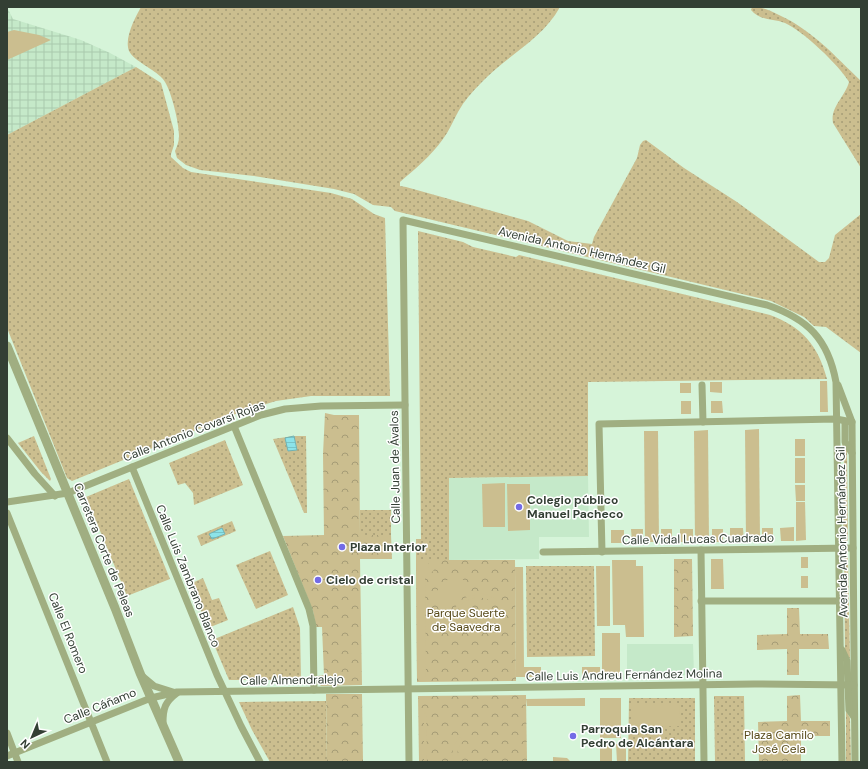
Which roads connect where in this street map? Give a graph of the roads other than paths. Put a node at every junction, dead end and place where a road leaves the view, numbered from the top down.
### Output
1 (404, 340) joint
2 (7, 346) edge
3 (836, 382) junction
4 (702, 386) dead end
5 (405, 404) junction
6 (836, 420) junction
7 (703, 422) junction
8 (849, 422) junction
9 (234, 426) junction
10 (8, 441) edge
11 (132, 468) junction
12 (68, 493) junction
13 (55, 496) junction
14 (7, 502) edge
15 (7, 514) edge
16 (838, 548) junction
17 (853, 548) junction
18 (701, 550) junction
19 (543, 552) dead end
20 (602, 552) junction
21 (701, 601) junction
22 (839, 601) junction
23 (140, 673) junction
24 (847, 684) junction
25 (703, 686) junction
26 (408, 689) junction
27 (165, 690) junction
28 (314, 690) junction
29 (177, 692) junction
30 (225, 692) junction
31 (150, 695) junction
32 (91, 721) junction
33 (163, 723) junction
34 (7, 733) edge
35 (10, 754) edge
36 (18, 762) edge
37 (107, 762) edge
38 (179, 762) edge
39 (260, 762) edge
40 (409, 762) edge
41 (704, 762) edge
42 (842, 762) edge
43 (855, 762) edge

1 - 3 street, Avenida Antonio Hernández Gil
1 - 5 street, Calle Juan de Ávalos
2 - 12 street, Carretera Corte de Peleas
3 - 6 street, Avenida Antonio Hernández Gil
3 - 8 street, Avenida Antonio Hernández Gil
4 - 7 street
5 - 9 street, Calle Antonio Covarsí Rojas
5 - 26 street, Calle Juan de Ávalos
6 - 7 street
6 - 8 street
6 - 16 street, Avenida Antonio Hernández Gil
7 - 20 street
8 - 17 street, Avenida Antonio Hernández Gil
9 - 11 street, Calle Antonio Covarsí Rojas
9 - 28 street
10 - 13 street
11 - 12 street, Calle Antonio Covarsí Rojas
11 - 30 street, Calle Luis Zambrano Blanco
12 - 13 street, Calle Antonio Covarsí Rojas
12 - 23 street, Carretera Corte de Peleas
13 - 14 street, Calle Antonio Covarsí Rojas
15 - 32 street, Calle El Romero
16 - 17 street, Calle Vidal Lucas Cuadrado
16 - 18 street, Calle Vidal Lucas Cuadrado
16 - 22 street, Avenida Antonio Hernández Gil
17 - 24 street, Avenida Antonio Hernández Gil
18 - 20 street, Calle Vidal Lucas Cuadrado
18 - 21 street
19 - 20 street, Calle Vidal Lucas Cuadrado
21 - 22 street
21 - 25 street
22 - 24 street, Avenida Antonio Hernández Gil
23 - 27 street, Calle Almendralejo
23 - 31 street, Carretera Corte de Peleas
24 - 25 street, Calle Luis Andreu Fernández Molina
24 - 42 street, Avenida Antonio Hernández Gil
24 - 43 street, Avenida Antonio Hernández Gil
25 - 26 street, Calle Luis Andreu Fernández Molina
25 - 41 street
26 - 28 street, Calle Almendralejo
26 - 40 street, Calle Juan de Ávalos
27 - 29 street, Calle Almendralejo
27 - 31 street, Calle Almendralejo
28 - 30 street, Calle Almendralejo
29 - 30 street, Calle Almendralejo
29 - 31 street, Calle Almendralejo
29 - 33 street
30 - 39 street, Calle Luis Zambrano Blanco
31 - 32 street, Calle Cáñamo
31 - 33 street, Carretera Corte de Peleas
32 - 35 street, Calle Cáñamo
32 - 37 street, Calle El Romero
33 - 38 street, Carretera Corte de Peleas
34 - 35 street
35 - 36 street

